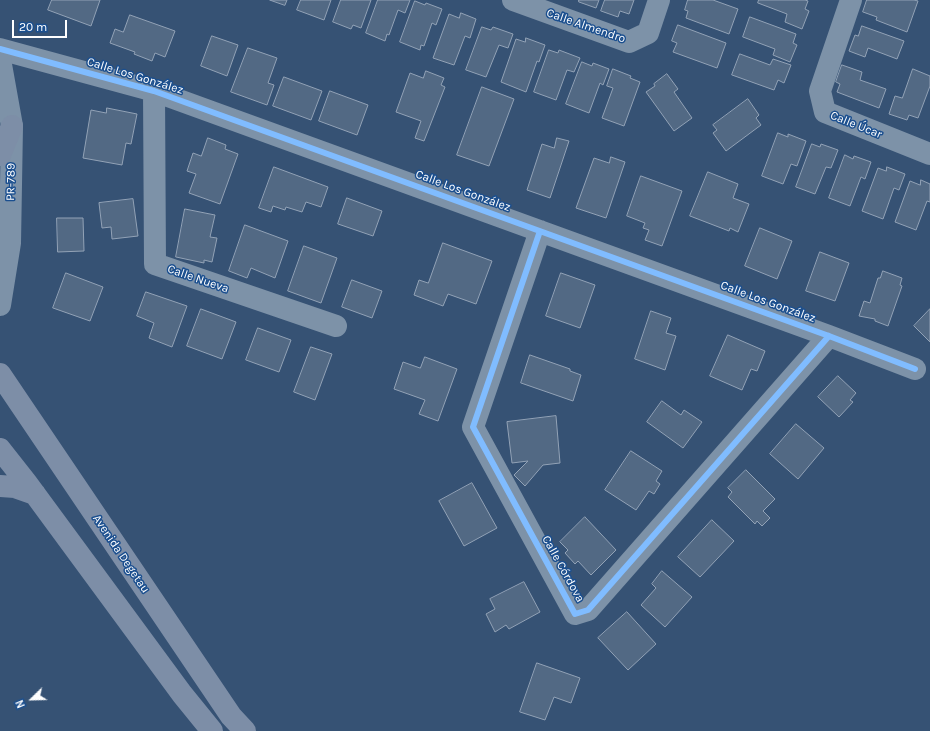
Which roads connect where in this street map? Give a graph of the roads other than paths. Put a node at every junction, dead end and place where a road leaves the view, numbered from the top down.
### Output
1 (513, 0) edge
2 (660, 0) edge
3 (851, 0) edge
4 (0, 49) edge
5 (0, 59) edge
6 (154, 91) junction
7 (12, 126) junction
8 (930, 154) edge
9 (0, 155) edge
10 (540, 231) junction
11 (0, 306) edge
12 (336, 326) dead end
13 (829, 336) junction
14 (914, 369) dead end
15 (0, 374) edge
16 (0, 449) edge
17 (0, 486) edge
18 (35, 494) junction
19 (212, 731) edge
20 (245, 731) edge

1 - 2 street, Calle Almendro
3 - 8 street, Calle Úcar
4 - 6 street, Calle Los González
5 - 7 street, PR-789 / PR-789
6 - 10 street, Calle Los González
6 - 12 street, Calle Nueva
7 - 9 main road
7 - 11 street, PR-789 / PR-789
10 - 13 street, Calle Los González
10 - 13 street, Calle Córdova
13 - 14 street, Calle Los González
15 - 20 main road, Avenida Degetau
16 - 18 main road
17 - 18 main road
18 - 19 main road

